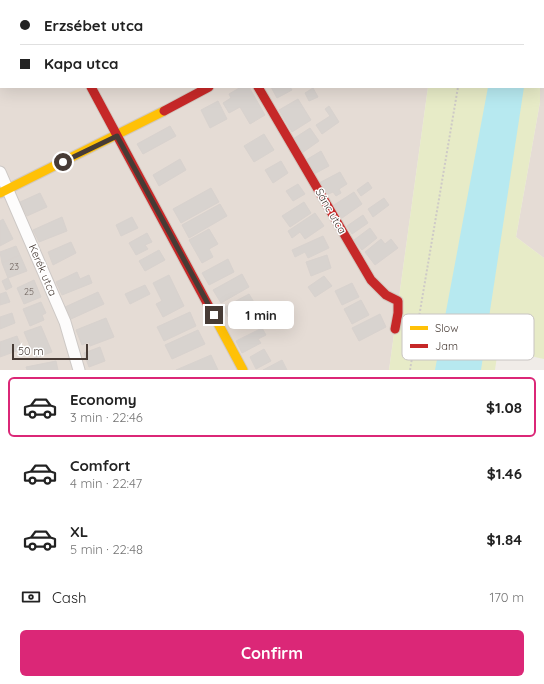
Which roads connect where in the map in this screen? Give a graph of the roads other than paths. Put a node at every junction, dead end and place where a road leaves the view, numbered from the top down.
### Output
1 (92, 88) edge
2 (206, 88) edge
3 (259, 88) edge
4 (117, 136) junction
5 (0, 172) edge
6 (4, 190) edge
7 (395, 329) dead end
8 (79, 370) edge
9 (243, 370) edge

1 - 4 street
2 - 4 street
3 - 7 street, Sánc utca
4 - 6 street
4 - 9 street
5 - 6 street, Kerék utca
6 - 8 street, Kerék utca

